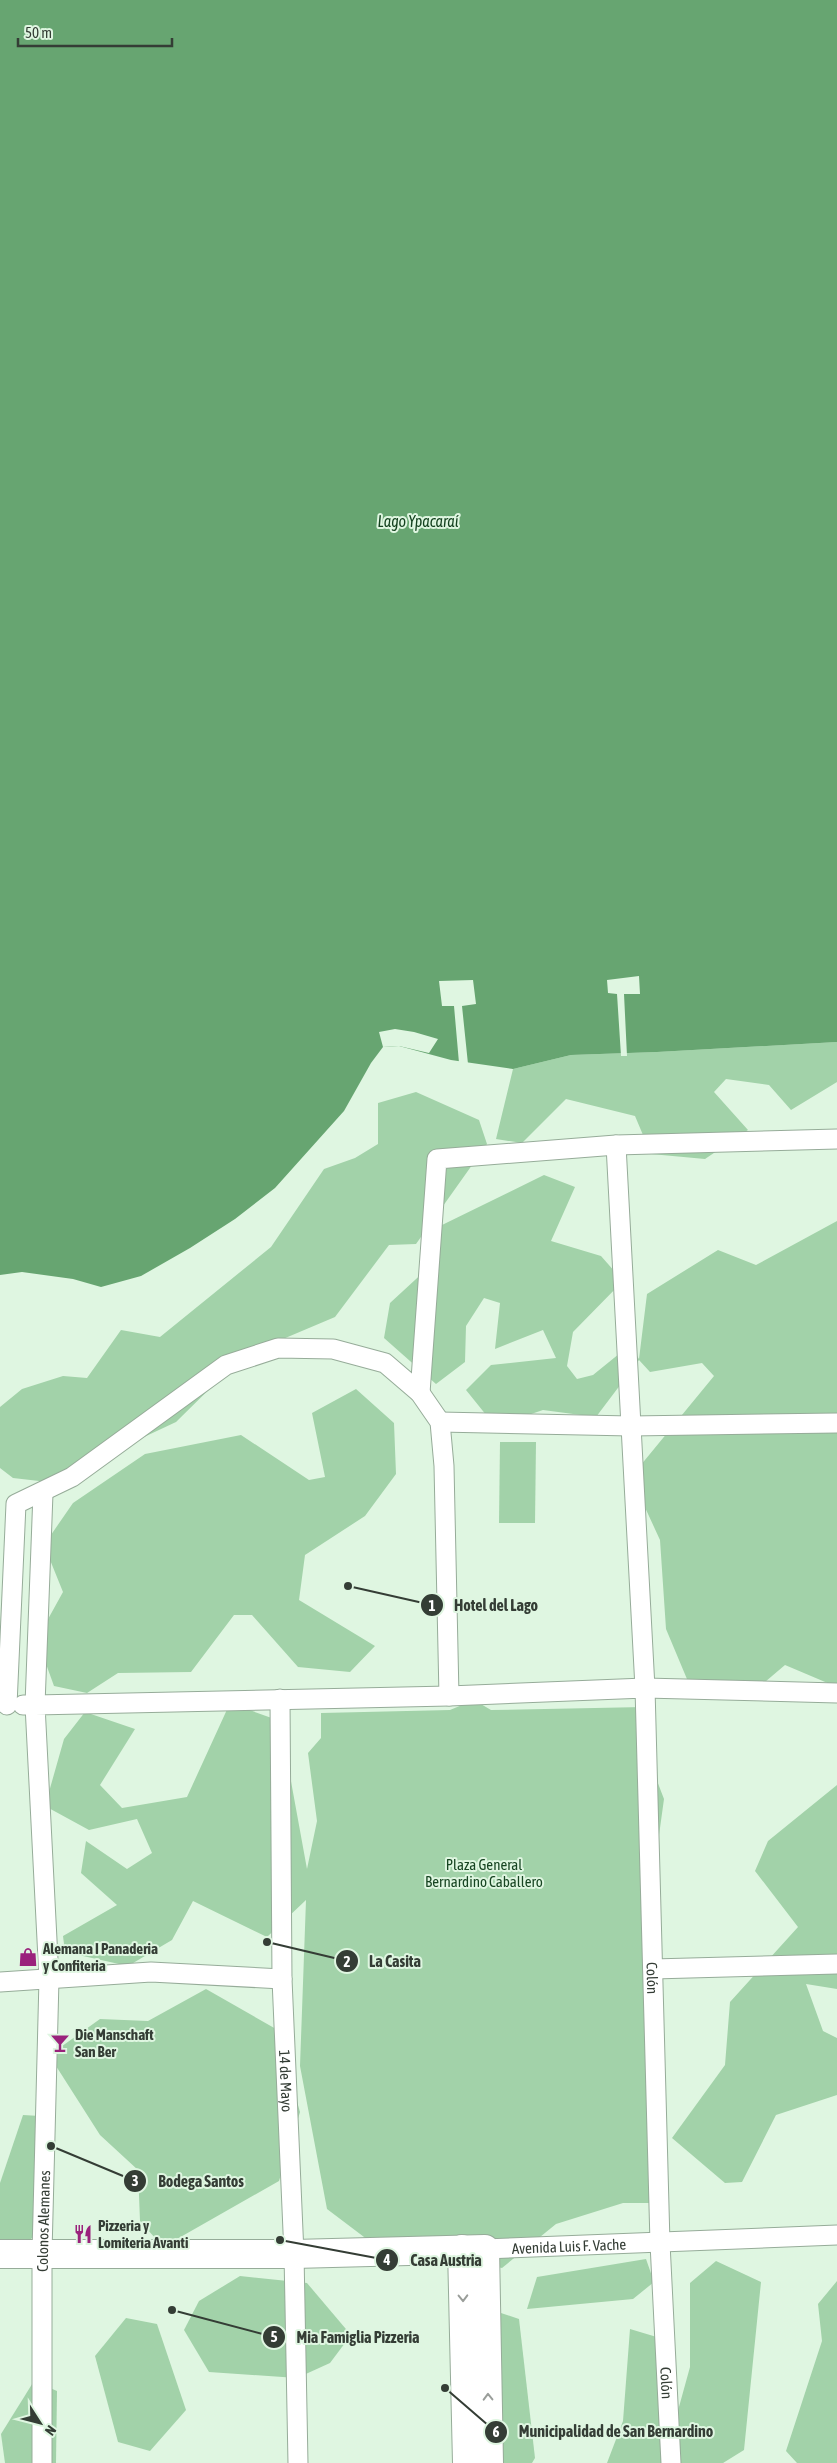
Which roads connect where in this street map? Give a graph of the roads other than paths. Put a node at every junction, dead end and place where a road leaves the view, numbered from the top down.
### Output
1 (837, 1139) edge
2 (616, 1145) junction
3 (420, 1393) junction
4 (440, 1422) junction
5 (837, 1423) edge
6 (631, 1426) junction
7 (43, 1493) junction
8 (645, 1688) junction
9 (837, 1693) edge
10 (449, 1696) junction
11 (280, 1699) junction
12 (4, 1705) edge
13 (35, 1705) junction
14 (837, 1964) edge
15 (653, 1969) junction
16 (282, 1978) junction
17 (49, 1979) junction
18 (0, 1982) edge
19 (837, 2235) edge
20 (660, 2243) junction
21 (473, 2249) junction
22 (42, 2253) junction
23 (0, 2254) edge
24 (294, 2254) junction
25 (42, 2463) edge
26 (298, 2463) edge
27 (467, 2463) edge
28 (489, 2463) edge
29 (671, 2463) edge

1 - 2 street
2 - 3 street
2 - 6 street, Colón
3 - 4 street
3 - 7 street
4 - 6 street
4 - 10 street
5 - 6 street
6 - 8 street, Colón
7 - 12 street
7 - 13 street, Colonos Alemanes
8 - 9 street
8 - 10 street
8 - 15 street, Colón
10 - 11 street
11 - 13 street
11 - 16 street, 14 de Mayo
12 - 13 street
13 - 17 street, Colonos Alemanes
14 - 15 street
15 - 20 street, Colón
16 - 17 street
16 - 24 street, 14 de Mayo
17 - 18 street
17 - 22 street, Colonos Alemanes
19 - 20 street, Avenida Luis F. Vache
20 - 21 street, Avenida Luis F. Vache
20 - 29 street, Colón
21 - 24 street, Avenida Luis F. Vache
21 -> 27 street
28 -> 21 street
22 - 23 street, Avenida Luis F. Vache
22 - 24 street, Avenida Luis F. Vache
22 - 25 street, Colonos Alemanes
24 - 26 street, 14 de Mayo

